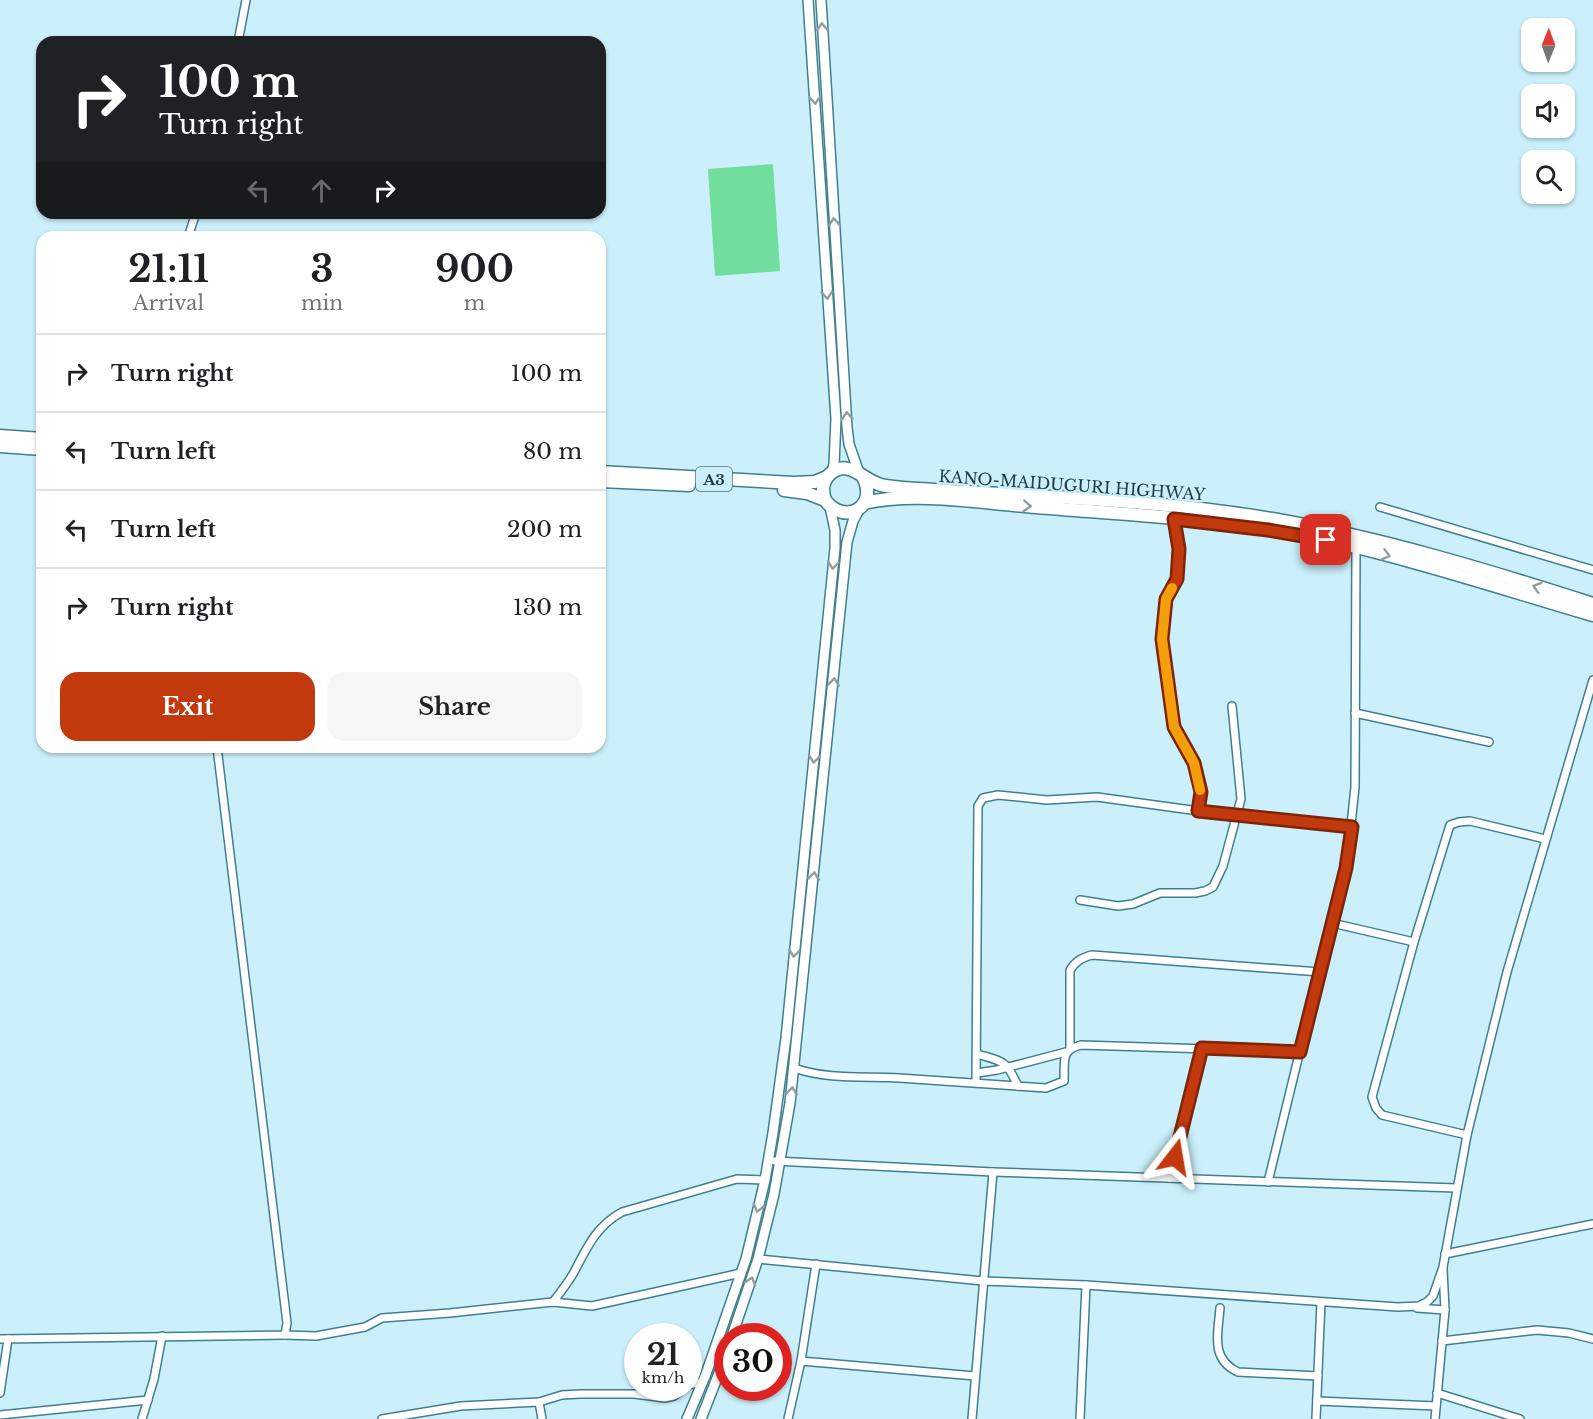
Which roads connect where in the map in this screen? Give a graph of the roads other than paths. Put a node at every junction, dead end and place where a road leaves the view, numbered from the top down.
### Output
1 (246, 0) edge
2 (808, 0) edge
3 (821, 0) edge
4 (239, 36) edge
5 (0, 436) edge
6 (36, 439) edge
7 (0, 447) edge
8 (36, 449) edge
9 (606, 472) edge
10 (829, 475) junction
11 (861, 475) junction
12 (606, 481) edge
13 (827, 504) junction
14 (862, 505) junction
15 (1380, 507) dead end
16 (1174, 519) junction
17 (1356, 548) junction
18 (1593, 570) edge
19 (1573, 603) junction
20 (1593, 604) edge
21 (1593, 615) edge
22 (1593, 680) edge
23 (1233, 706) dead end
24 (1355, 713) junction
25 (1489, 742) dead end
26 (218, 753) edge
27 (1198, 811) junction
28 (1235, 816) junction
29 (1352, 827) junction
30 (1545, 839) junction
31 (1080, 900) dead end
32 (1332, 922) junction
33 (1414, 942) junction
34 (1320, 972) junction
35 (1202, 1048) junction
36 (1068, 1050) junction
37 (1300, 1052) junction
38 (977, 1054) junction
39 (1009, 1067) junction
40 (794, 1068) junction
41 (977, 1073) junction
42 (976, 1082) junction
43 (1018, 1086) junction
44 (1467, 1135) junction
45 (768, 1160) junction
46 (780, 1162) junction
47 (993, 1172) junction
48 (1170, 1178) junction
49 (765, 1180) junction
50 (1268, 1182) junction
51 (1456, 1188) junction
52 (1593, 1224) edge
53 (1446, 1254) junction
54 (758, 1259) junction
55 (816, 1264) junction
56 (1443, 1267) junction
57 (741, 1273) junction
58 (983, 1281) junction
59 (1086, 1285) junction
60 (553, 1302) junction
61 (1321, 1302) junction
62 (1409, 1307) junction
63 (1220, 1308) dead end
64 (1445, 1310) junction
65 (736, 1323) edge
66 (285, 1335) junction
67 (162, 1336) junction
68 (4, 1339) edge
69 (1593, 1339) edge
70 (1442, 1341) junction
71 (801, 1362) junction
72 (975, 1376) junction
73 (1318, 1376) junction
74 (703, 1383) joint
75 (714, 1386) edge
76 (0, 1393) edge
77 (1437, 1393) junction
78 (624, 1394) edge
79 (148, 1400) junction
80 (1317, 1401) junction
81 (539, 1402) junction
82 (1436, 1406) junction
83 (0, 1415) edge
84 (142, 1419) edge
85 (382, 1419) edge
86 (542, 1419) edge
87 (687, 1419) edge
88 (701, 1419) edge
89 (789, 1419) edge
90 (972, 1419) edge
91 (1080, 1419) edge
92 (1316, 1419) edge
93 (1435, 1419) edge
94 (1520, 1419) edge

1 - 4 street
2 -> 10 main road
11 -> 3 main road
5 - 6 highway
7 - 8 highway
9 - 10 highway, A3
10 - 11 highway, A3
10 - 13 highway
11 - 14 highway
19 -> 11 highway, KANO-MAIDUGURI HIGHWAY / A3
12 - 13 highway, A3
13 - 14 highway, A3
13 -> 45 main road
14 -> 16 highway, KANO-MAIDUGURI HIGHWAY / A3
40 -> 14 main road
15 - 18 street
16 - 17 highway, KANO-MAIDUGURI HIGHWAY / A3
16 - 27 street
17 -> 19 highway, KANO-MAIDUGURI HIGHWAY / A3
17 - 24 street
19 - 20 highway, KANO-MAIDUGURI HIGHWAY / A3
19 - 21 highway, KANO-MAIDUGURI HIGHWAY / A3
22 - 30 street
23 - 28 street
24 - 25 street
24 - 29 street
26 - 66 street
27 - 28 street
27 - 38 street
28 - 29 street
28 - 31 street
29 - 32 street
30 - 33 street
30 - 44 street
32 - 33 street
32 - 34 street
33 - 44 street
34 - 36 street
34 - 37 street
35 - 36 street
35 - 37 street
35 - 48 street
36 - 39 street
36 - 43 street
37 - 50 street
38 - 39 street
38 - 41 street
39 - 41 street
39 - 43 street
40 - 42 street
46 -> 40 main road
41 - 42 street
42 - 43 street
44 - 51 street
45 - 46 street
45 - 49 main road
46 - 47 street
46 - 54 main road
47 - 48 street
47 - 58 street
48 - 50 street
49 -> 57 main road
49 - 60 street
50 - 51 street
51 - 53 street
52 - 53 street
53 - 56 street
54 - 55 street
65 -> 54 main road
55 - 58 street
55 - 71 street
56 - 62 street
56 - 64 street
57 - 60 street
57 - 74 main road
58 - 59 street
58 - 72 street
59 - 61 street
59 - 91 street
60 - 66 street
61 - 62 street
61 - 73 street
62 - 64 street
63 - 73 street
64 - 70 street
66 - 67 street
67 - 68 street
67 - 79 street
68 - 76 street
69 - 70 street
70 - 77 street
71 - 72 street
71 - 89 street
72 - 90 street
73 - 80 street
74 - 87 main road
75 - 88 main road
77 - 82 street
77 - 94 street
78 - 81 street
79 - 83 street
79 - 84 street
80 - 82 street
80 - 92 street
81 - 85 street
81 - 86 street
82 - 93 street

